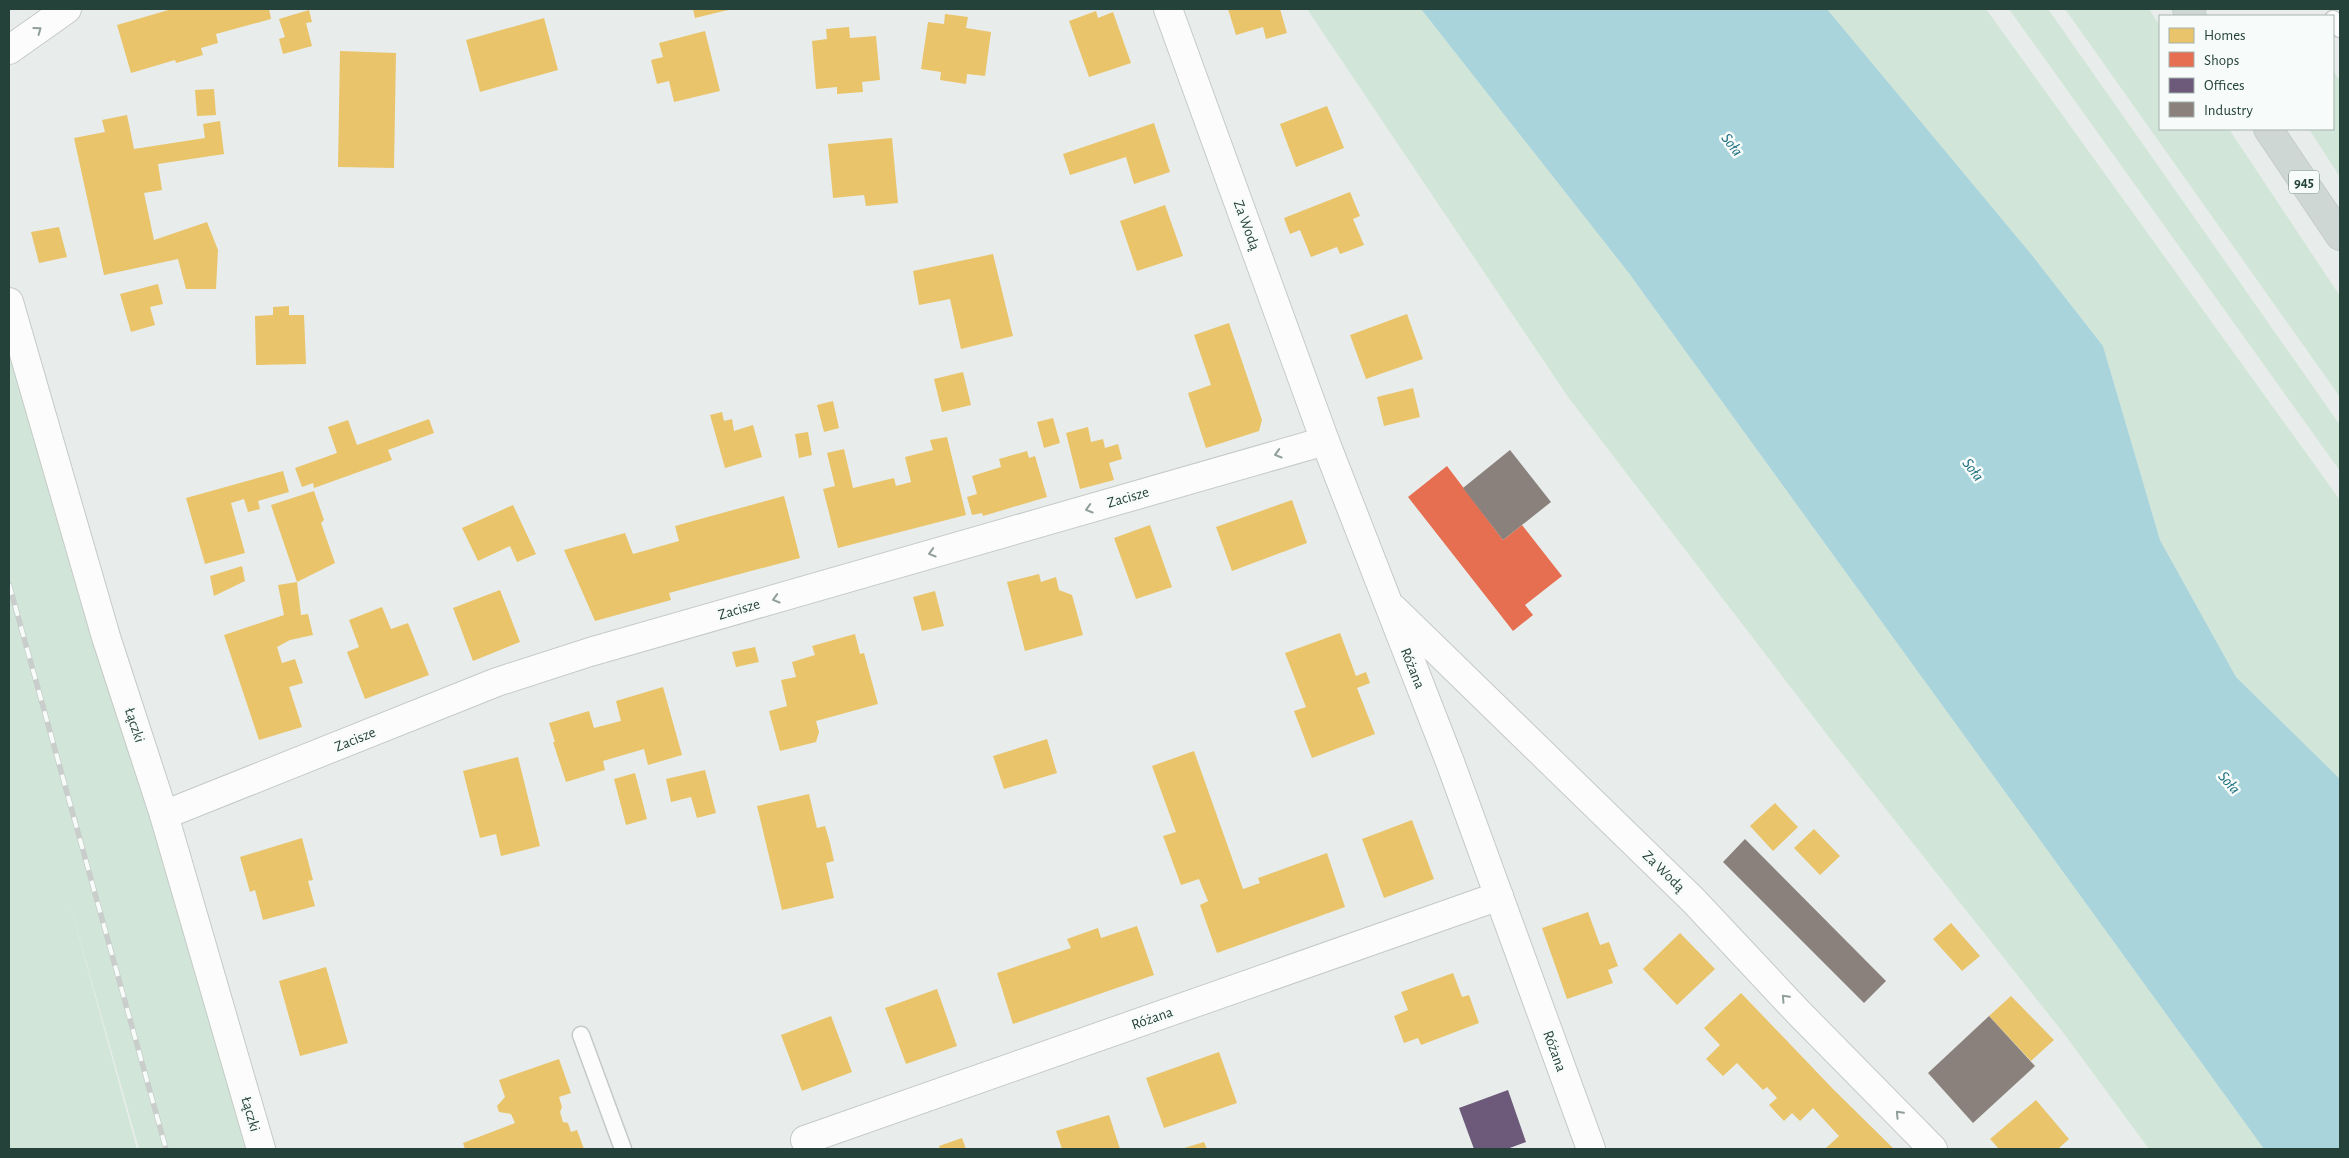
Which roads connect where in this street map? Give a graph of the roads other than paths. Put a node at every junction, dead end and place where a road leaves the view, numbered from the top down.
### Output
1 (67, 9) edge
2 (1168, 9) edge
3 (9, 50) edge
4 (2269, 130) edge
5 (2340, 236) edge
6 (9, 302) edge
7 (1325, 441) junction
8 (1386, 602) junction
9 (164, 815) junction
10 (1499, 896) junction
11 (581, 1035) dead end
12 (805, 1140) dead end
13 (261, 1149) edge
14 (623, 1149) edge
15 (1591, 1149) edge
16 (1933, 1149) edge

3 -> 1 street
2 - 7 street, Za Wodą
4 - 5 main road, 945
6 - 9 street, Łączki
7 - 8 street, Różana
7 -> 9 street, Zacisze
8 - 10 street, Różana
16 -> 8 street, Za Wodą
9 - 13 street, Łączki
10 - 12 street, Różana
10 - 15 street, Różana
11 - 14 lane

